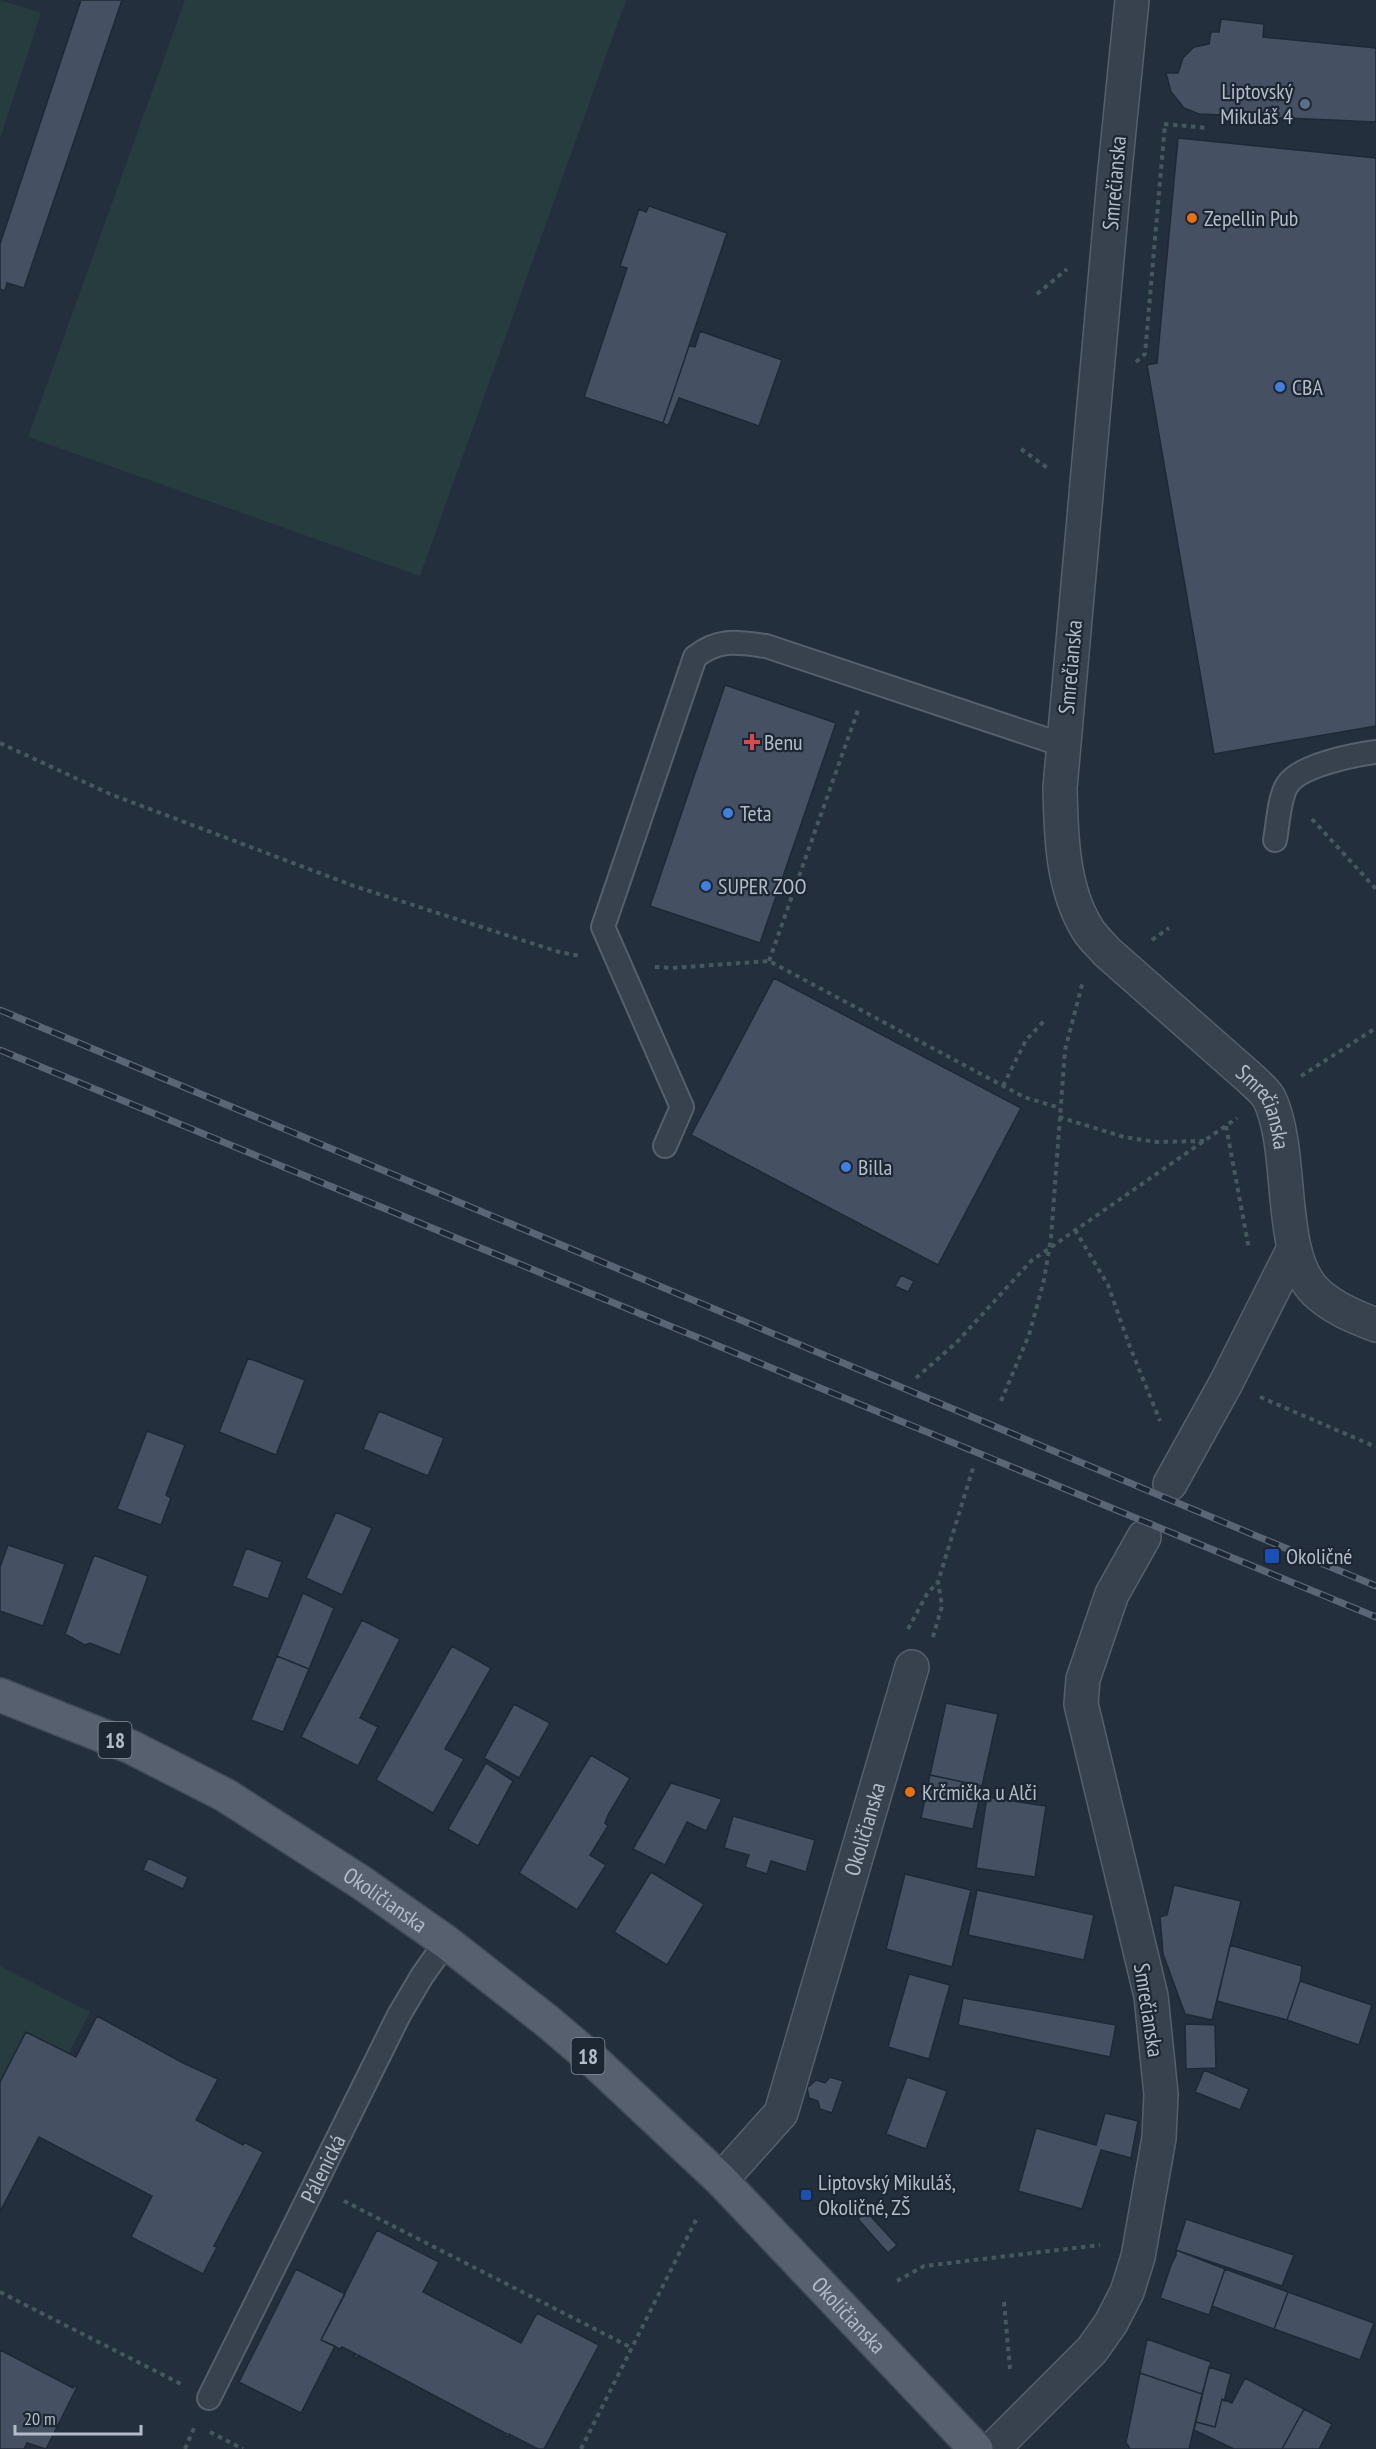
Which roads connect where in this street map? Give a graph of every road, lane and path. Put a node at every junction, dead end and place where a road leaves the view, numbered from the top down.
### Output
1 (1132, 0) edge
2 (1119, 121) junction
3 (1208, 128) dead end
4 (1071, 266) dead end
5 (1037, 294) dead end
6 (1021, 449) dead end
7 (1050, 469) dead end
8 (869, 681) junction
9 (0, 743) edge
10 (1063, 745) junction
11 (1376, 752) edge
12 (1304, 811) dead end
13 (1275, 840) dead end
14 (1376, 889) edge
15 (1088, 930) junction
16 (582, 957) dead end
17 (769, 961) junction
18 (672, 968) dead end
19 (1046, 1019) dead end
20 (1376, 1028) edge
21 (1003, 1086) junction
22 (1268, 1096) junction
23 (1060, 1108) junction
24 (1059, 1117) junction
25 (1226, 1126) junction
26 (1205, 1141) junction
27 (664, 1146) dead end
28 (1076, 1230) junction
29 (1050, 1248) junction
30 (1293, 1250) junction
31 (1250, 1254) dead end
32 (1376, 1325) edge
33 (916, 1378) dead end
34 (1226, 1383) junction
35 (1001, 1401) dead end
36 (1376, 1447) edge
37 (972, 1468) dead end
38 (1176, 1474) joint
39 (1144, 1537) dead end
40 (938, 1582) junction
41 (912, 1667) junction
42 (0, 1695) edge
43 (446, 1942) junction
44 (721, 2180) junction
45 (313, 2185) junction
46 (696, 2220) dead end
47 (1145, 2220) junction
48 (897, 2281) dead end
49 (0, 2292) edge
50 (1004, 2302) dead end
51 (632, 2348) junction
52 (1010, 2370) dead end
53 (209, 2398) joint
54 (205, 2429) dead end
55 (243, 2449) edge
56 (581, 2449) edge
57 (976, 2449) edge
58 (993, 2449) edge

1 - 2 street, Smrečianska
2 - 3 path
2 - 10 street, Smrečianska
4 - 5 path
6 - 7 path
8 - 10 lane
8 - 17 path
8 - 27 lane
9 - 16 path
10 - 15 street, Smrečianska
11 - 13 lane
12 - 14 path
15 - 22 street, Smrečianska
15 - 23 path
17 - 18 path
17 - 21 path
19 - 21 path
20 - 22 path
21 - 23 path
22 - 25 path
22 - 30 street, Smrečianska
23 - 24 path
24 - 26 path
24 - 29 path
25 - 26 path
25 - 31 path
26 - 28 path
28 - 29 path
28 - 38 path
29 - 33 path
29 - 35 path
30 - 32 street, Smrečianska
30 - 34 street
34 - 36 path
34 - 38 street
37 - 40 path
39 - 47 street, Smrečianska
40 - 41 path
40 - 41 path
41 - 44 street, Okoličianska
42 - 43 main road, Okoličianska / 18
43 - 44 main road, Okoličianska / 18
43 - 45 lane, Pálenická
44 - 57 main road, Okoličianska / 18
45 - 51 path
45 - 53 lane, Pálenická
46 - 51 path
47 - 48 path
47 - 58 street, Smrečianska
49 - 53 path
50 - 52 path
51 - 56 path
54 - 55 path

